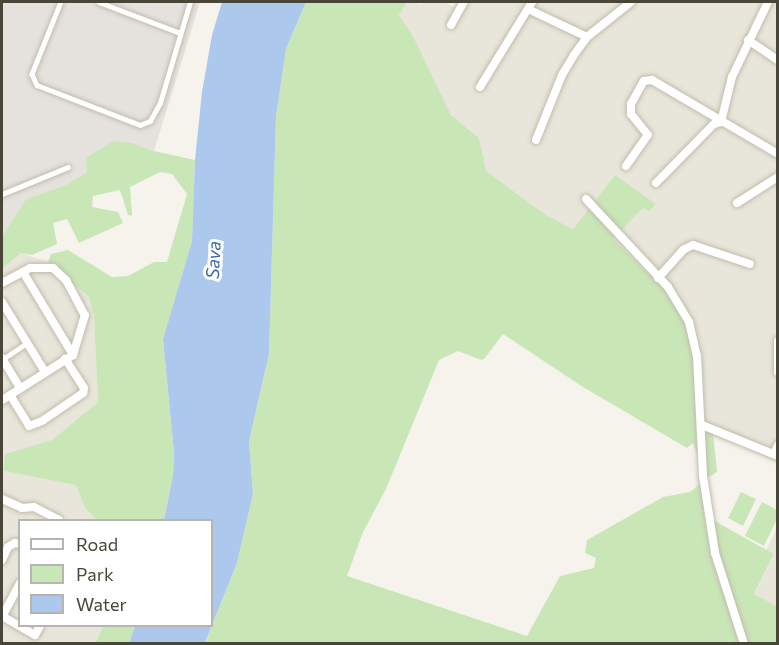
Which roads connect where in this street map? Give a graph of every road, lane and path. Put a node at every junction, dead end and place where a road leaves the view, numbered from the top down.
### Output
1 (61, 2) edge
2 (99, 2) edge
3 (190, 2) edge
4 (465, 2) edge
5 (631, 2) edge
6 (768, 2) edge
7 (530, 5) edge
8 (451, 25) dead end
9 (180, 33) junction
10 (587, 37) junction
11 (748, 40) junction
12 (777, 60) edge
13 (480, 87) dead end
14 (721, 122) junction
15 (536, 140) dead end
16 (777, 154) edge
17 (626, 166) dead end
18 (68, 167) dead end
19 (777, 177) edge
20 (656, 183) dead end
21 (2, 194) edge
22 (586, 199) dead end
23 (737, 203) dead end
24 (750, 264) dead end
25 (23, 272) junction
26 (658, 278) junction
27 (2, 283) edge
28 (2, 302) edge
29 (777, 341) edge
30 (27, 343) junction
31 (69, 357) junction
32 (2, 359) edge
33 (45, 372) junction
34 (777, 372) edge
35 (20, 388) junction
36 (10, 395) junction
37 (2, 400) edge
38 (702, 425) junction
39 (777, 445) edge
40 (776, 455) edge
41 (2, 499) edge
42 (57, 519) edge
43 (18, 544) edge
44 (2, 560) edge
45 (18, 587) edge
46 (2, 616) edge
47 (18, 625) edge
48 (21, 627) edge
49 (39, 627) edge
50 (744, 644) edge

1 - 9 lane
2 - 9 lane
3 - 9 lane
4 - 8 street
5 - 10 street
6 - 11 street
7 - 10 street
7 - 13 street
10 - 15 street
11 - 12 street
11 - 14 street
14 - 16 street
14 - 17 street
14 - 20 street
18 - 21 lane
19 - 23 street
22 - 26 street
24 - 26 street
25 - 27 street
25 - 31 street
25 - 31 street
26 - 38 street
28 - 30 street
29 - 34 street
30 - 32 lane
30 - 33 street
31 - 33 street
31 - 36 street
32 - 35 street
33 - 35 street
35 - 36 street
36 - 37 street
38 - 40 street
38 - 50 street
39 - 40 street
41 - 42 street
43 - 44 street
45 - 46 street
46 - 47 street
48 - 49 street

